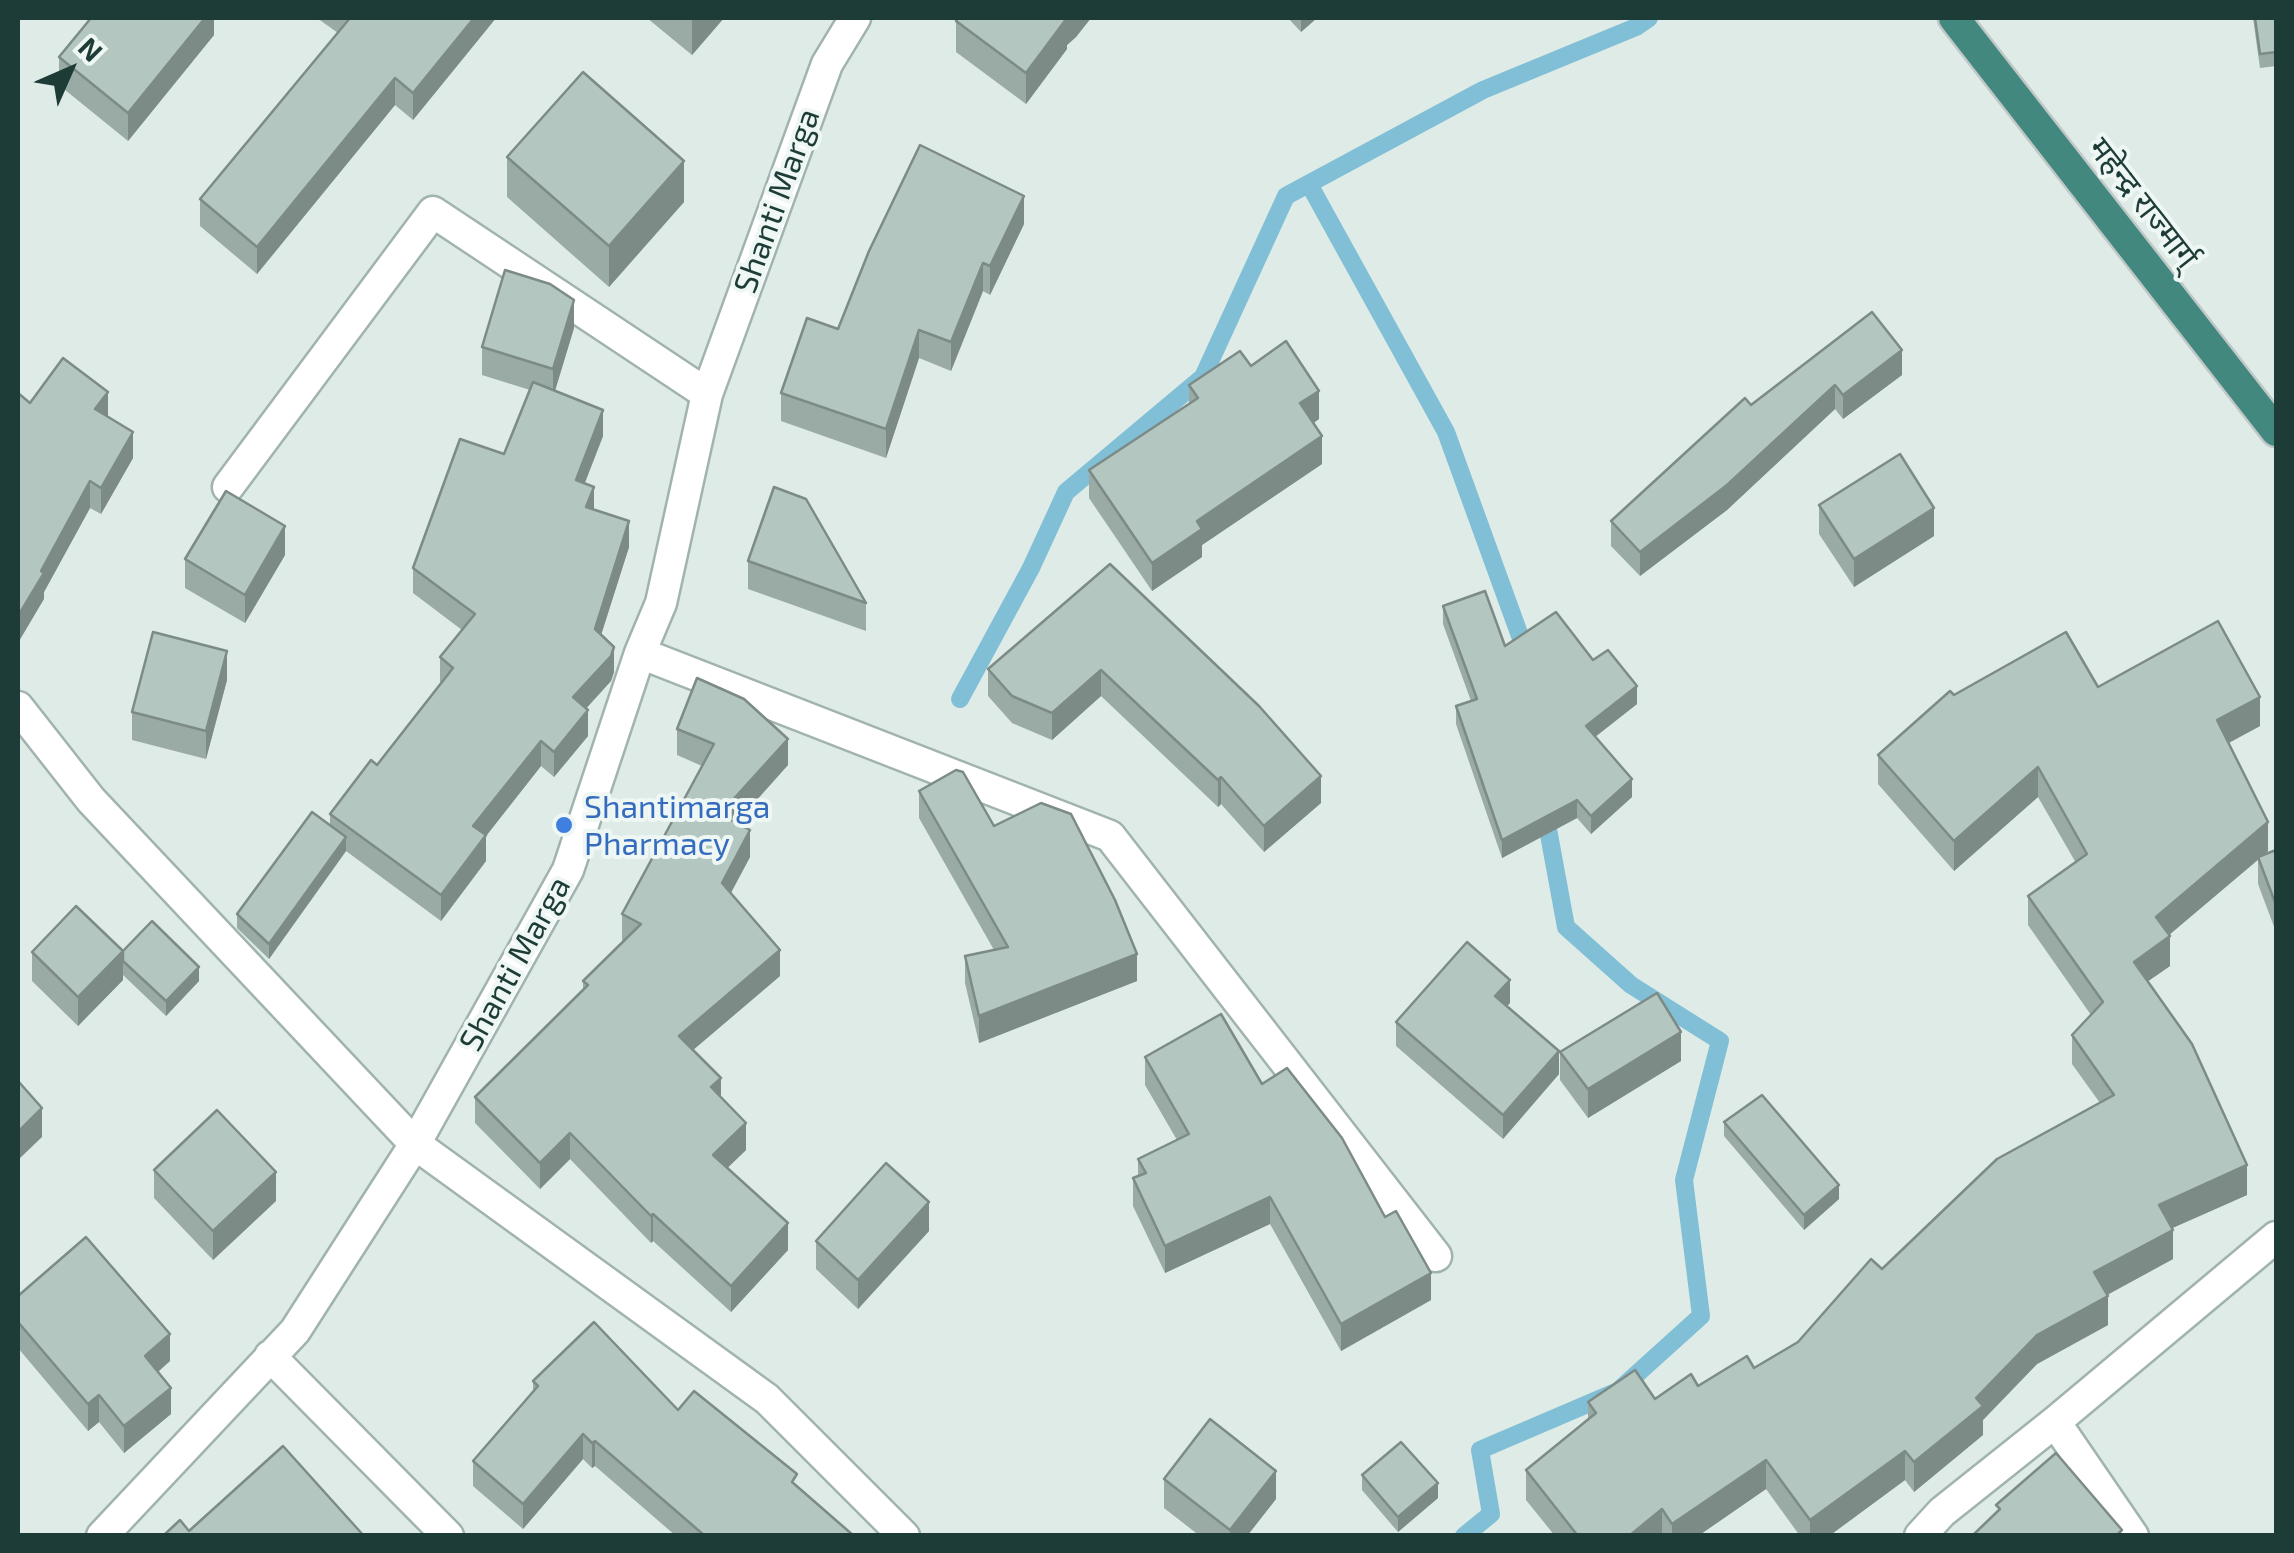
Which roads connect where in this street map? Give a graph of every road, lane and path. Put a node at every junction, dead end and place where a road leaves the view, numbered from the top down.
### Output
1 (854, 18) edge
2 (1954, 18) edge
3 (707, 394) junction
4 (2276, 431) edge
5 (228, 486) dead end
6 (640, 653) junction
7 (18, 707) edge
8 (414, 1144) junction
9 (2276, 1237) edge
10 (1436, 1256) dead end
11 (270, 1356) junction
12 (2055, 1422) junction
13 (102, 1536) edge
14 (448, 1536) edge
15 (904, 1536) edge
16 (1920, 1536) edge
17 (2133, 1536) edge

1 - 3 street, Shanti Marga
2 - 4 highway, महेन्द्र राज्मार्ग्
3 - 5 street
3 - 6 street, Shanti Marga
6 - 8 street, Shanti Marga
6 - 10 street
7 - 8 street
8 - 11 street, Shanti Marga
8 - 15 street
9 - 12 street
11 - 13 street, Shanti Marga
11 - 14 street
12 - 16 street
12 - 17 street

